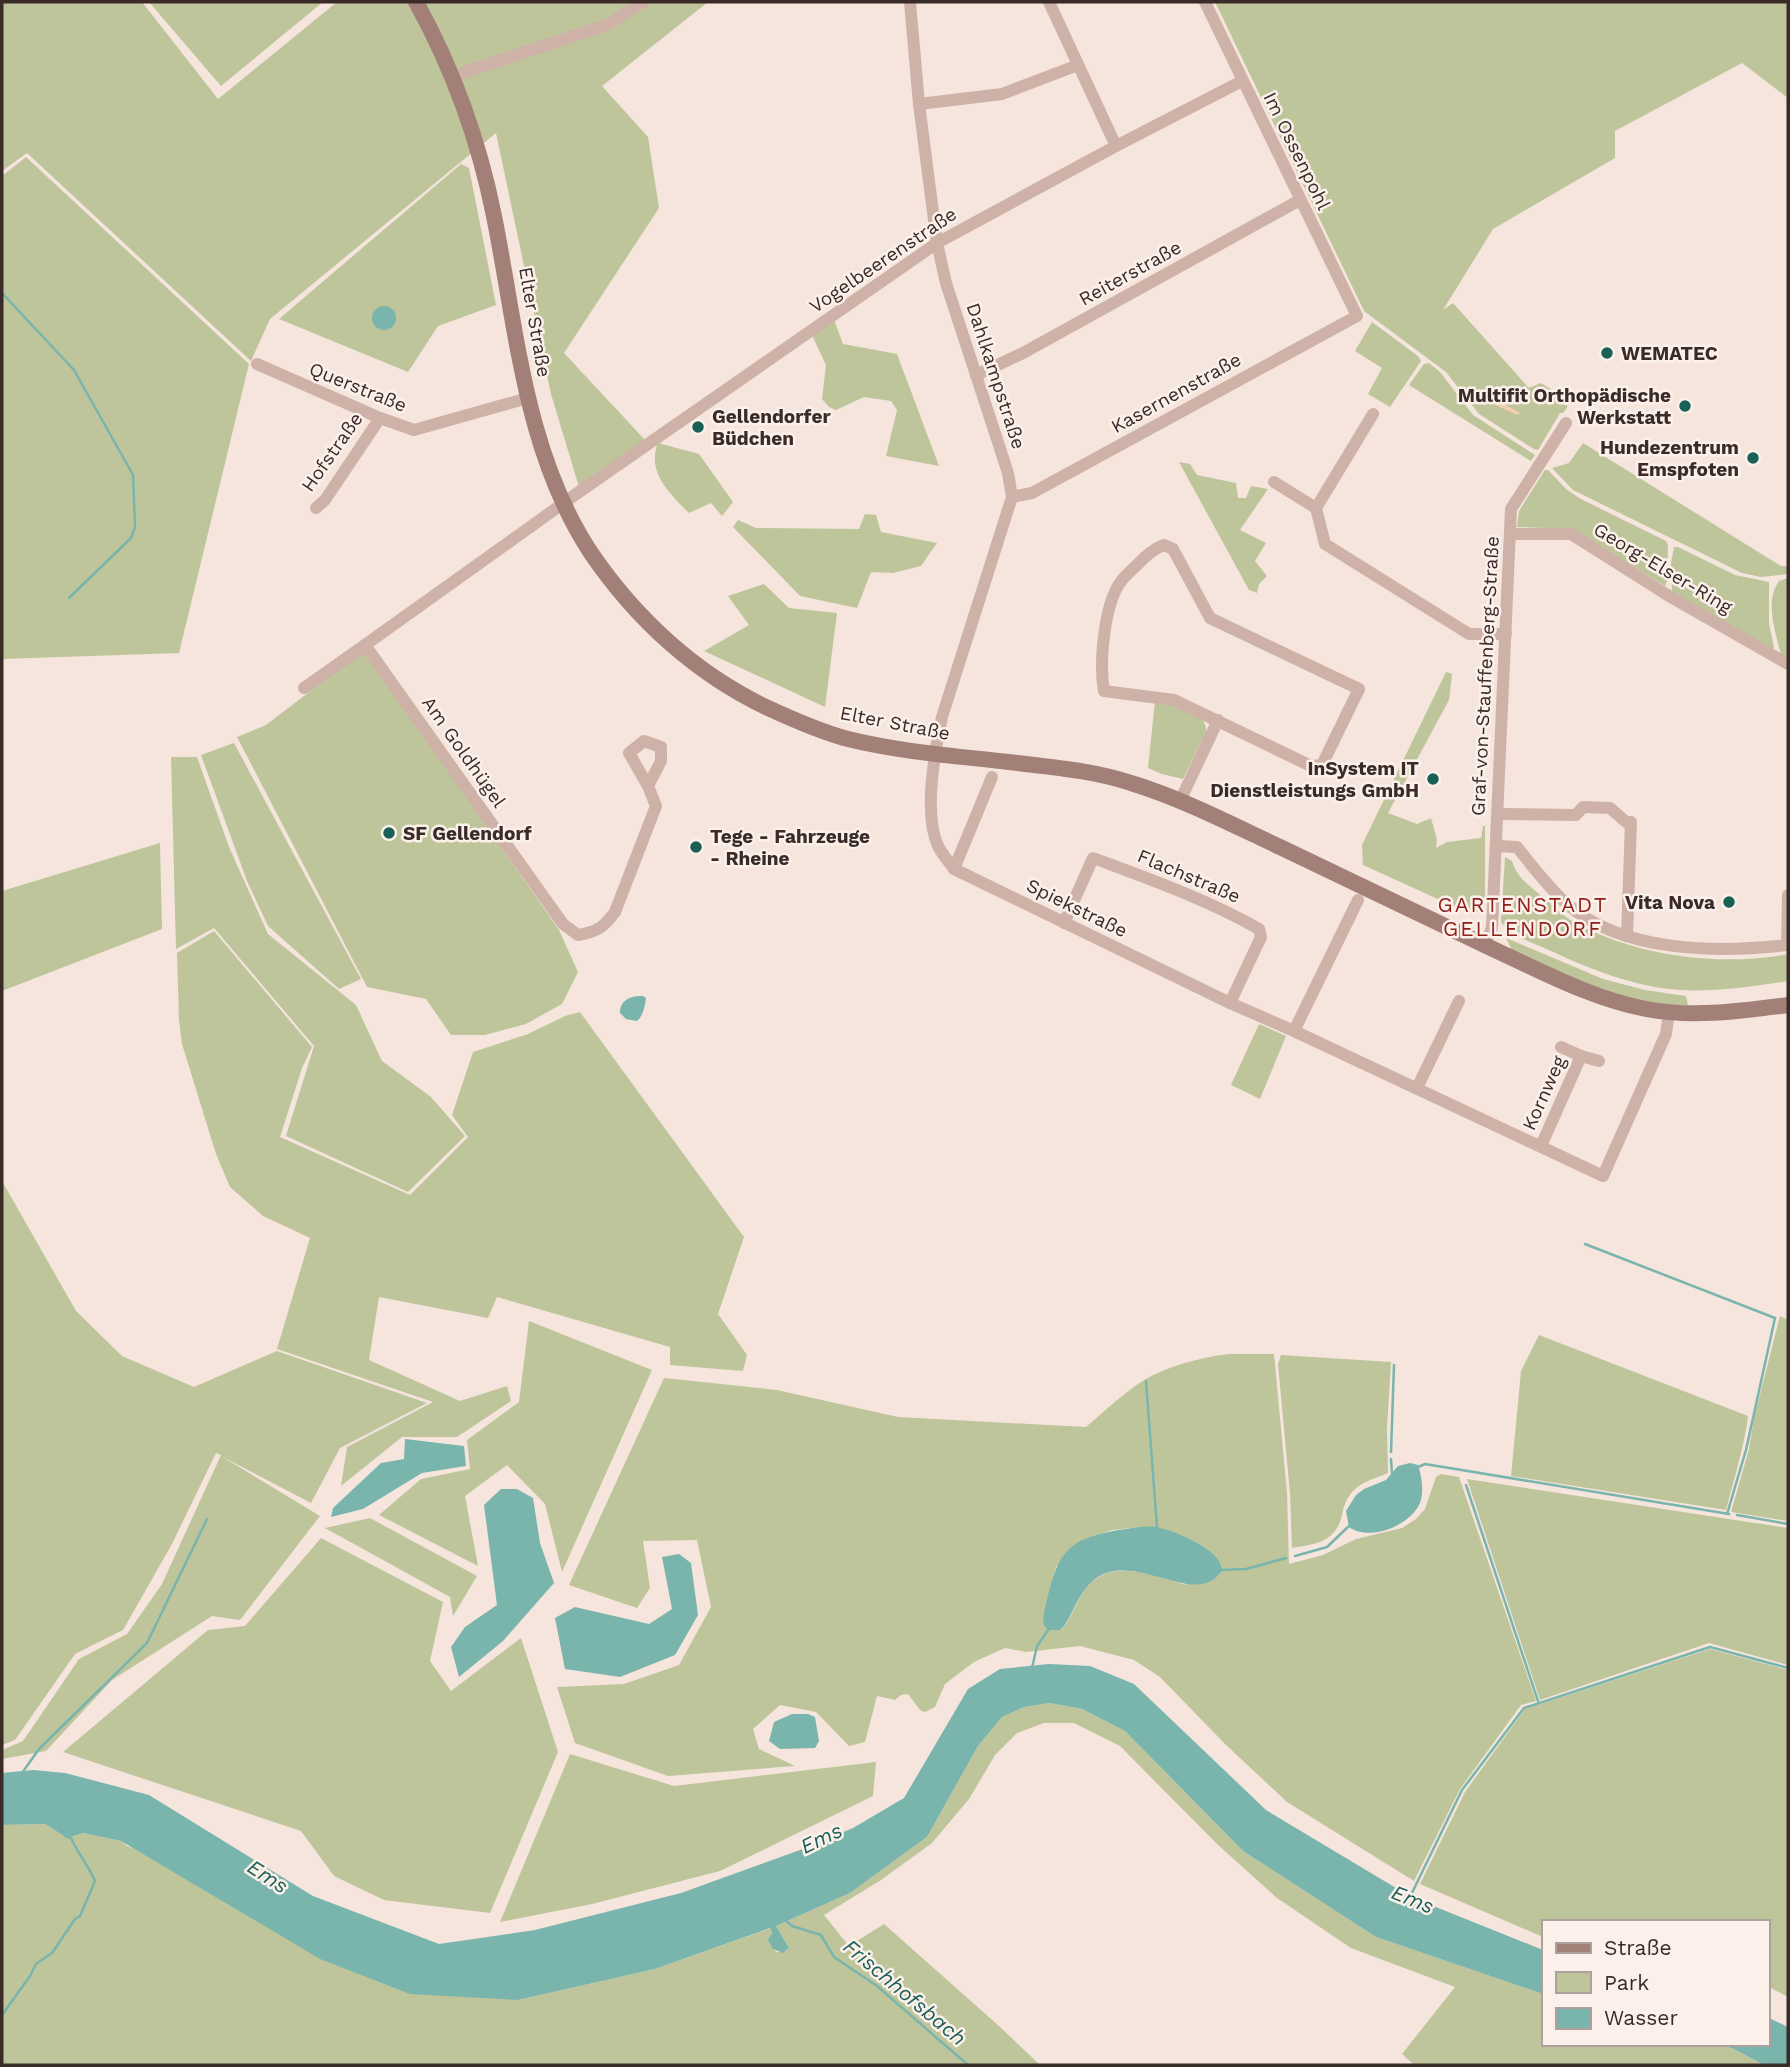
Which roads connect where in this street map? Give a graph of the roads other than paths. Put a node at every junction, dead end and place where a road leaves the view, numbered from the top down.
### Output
1 (416, 2) edge
2 (643, 2) edge
3 (909, 2) edge
4 (1049, 2) edge
5 (1205, 2) edge
6 (1078, 65) junction
7 (453, 76) junction
8 (1242, 81) junction
9 (919, 104) junction
10 (1115, 146) junction
11 (1300, 200) junction
12 (937, 243) junction
13 (1357, 316) joint
14 (257, 365) dead end
15 (976, 374) junction
16 (528, 398) junction
17 (1373, 414) dead end
18 (380, 418) junction
19 (1566, 423) dead end
20 (1274, 482) dead end
21 (1012, 497) junction
22 (564, 503) junction
23 (316, 508) dead end
24 (1315, 509) junction
25 (1511, 534) junction
26 (1506, 634) junction
27 (365, 645) junction
28 (1788, 664) edge
29 (304, 688) dead end
30 (1218, 720) junction
31 (936, 753) junction
32 (992, 777) dead end
33 (648, 786) dead end
34 (1180, 801) junction
35 (1498, 814) junction
36 (1497, 846) junction
37 (954, 869) junction
38 (1788, 895) edge
39 (1358, 900) dead end
40 (1063, 923) junction
41 (1627, 936) junction
42 (1485, 945) junction
43 (1788, 945) edge
44 (1459, 1001) dead end
45 (1230, 1003) junction
46 (1788, 1005) edge
47 (1669, 1012) junction
48 (1294, 1031) junction
49 (1561, 1047) dead end
50 (1581, 1056) junction
51 (1599, 1061) dead end
52 (1417, 1088) junction
53 (1541, 1146) junction

1 - 7 main road, Elter Straße
2 - 7 street
3 - 9 street, Dahlkampstraße
4 - 6 street
5 - 8 street, Im Ossenpohl
6 - 9 street
6 - 10 street
7 - 16 main road, Elter Straße
8 - 10 street, Vogelbeerenstraße
8 - 11 street, Im Ossenpohl
9 - 12 street, Dahlkampstraße
10 - 12 street, Vogelbeerenstraße
11 - 13 street, Im Ossenpohl
11 - 15 street, Reiterstraße
12 - 15 street, Dahlkampstraße
12 - 22 street, Vogelbeerenstraße
13 - 21 street, Kasernenstraße
14 - 18 street, Querstraße
15 - 21 street, Dahlkampstraße
16 - 18 street, Querstraße
16 - 22 main road, Elter Straße
17 - 24 street
18 - 23 street, Hofstraße
19 - 25 street, Graf-von-Stauffenberg-Straße
20 - 24 street
21 - 31 street, Dahlkampstraße
22 - 27 street
22 - 31 main road, Elter Straße
24 - 26 street
25 - 26 street, Graf-von-Stauffenberg-Straße
25 - 28 street, Georg-Elser-Ring
26 - 35 street, Graf-von-Stauffenberg-Straße
27 - 29 street
27 - 33 street, Am Goldhügel
30 - 30 street
30 - 34 street
31 - 34 main road, Elter Straße
31 - 37 street
32 - 37 street
34 - 42 main road, Elter Straße
35 - 36 street, Graf-von-Stauffenberg-Straße
35 - 41 street
36 - 41 street
36 - 42 street, Graf-von-Stauffenberg-Straße
37 - 40 street, Spiekstraße
38 - 43 street
39 - 48 street
40 - 45 street, Spiekstraße
40 - 45 street, Flachstraße
41 - 43 street
42 - 47 main road, Elter Straße
44 - 52 street
45 - 48 street, Spiekstraße
46 - 47 main road, Elter Straße
47 - 53 street, Spiekstraße
48 - 52 street, Spiekstraße
49 - 50 street, Kornweg
50 - 51 street, Kornweg
50 - 53 street, Kornweg
52 - 53 street, Spiekstraße

